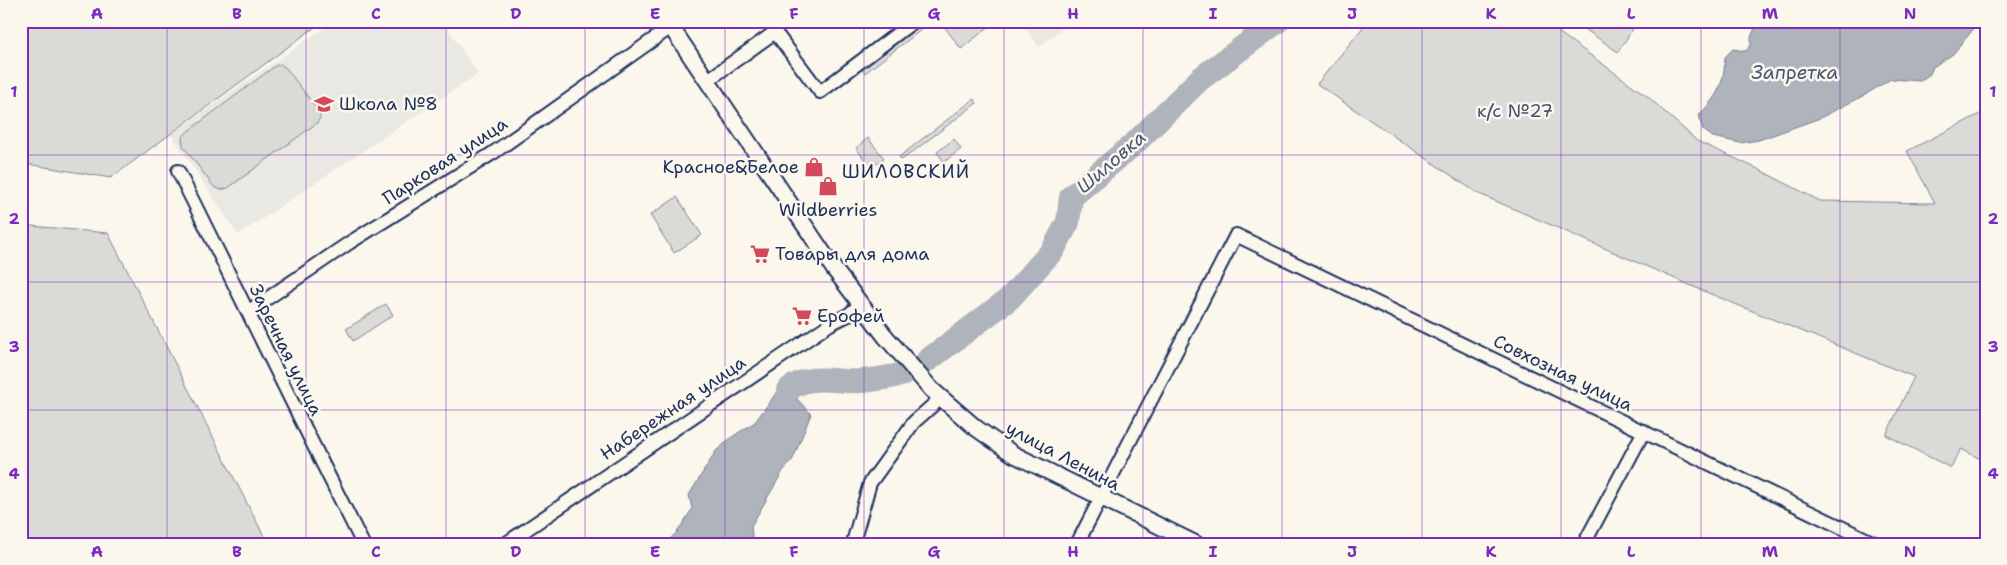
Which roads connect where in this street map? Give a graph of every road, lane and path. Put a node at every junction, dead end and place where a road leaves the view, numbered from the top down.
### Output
1 (914, 21) edge
2 (669, 24) edge
3 (708, 80) junction
4 (178, 170) dead end
5 (861, 304) junction
6 (249, 311) junction
7 (937, 394) junction
8 (1644, 431) junction
9 (1100, 498) junction
10 (363, 544) edge
11 (505, 544) edge
12 (855, 544) edge
13 (1077, 544) edge
14 (1196, 544) edge
15 (1584, 544) edge
16 (1876, 544) edge

1 - 3 street
2 - 3 street, улица Ленина
2 - 6 street, Парковая улица
3 - 5 street, улица Ленина
4 - 6 street, Заречная улица
5 - 7 street, улица Ленина
5 - 11 street, Набережная улица
6 - 10 street, Заречная улица
7 - 9 street, улица Ленина
7 - 12 street
8 - 9 street, Совхозная улица
8 - 15 street
8 - 16 street, Совхозная улица
9 - 13 street
9 - 14 street, улица Ленина

